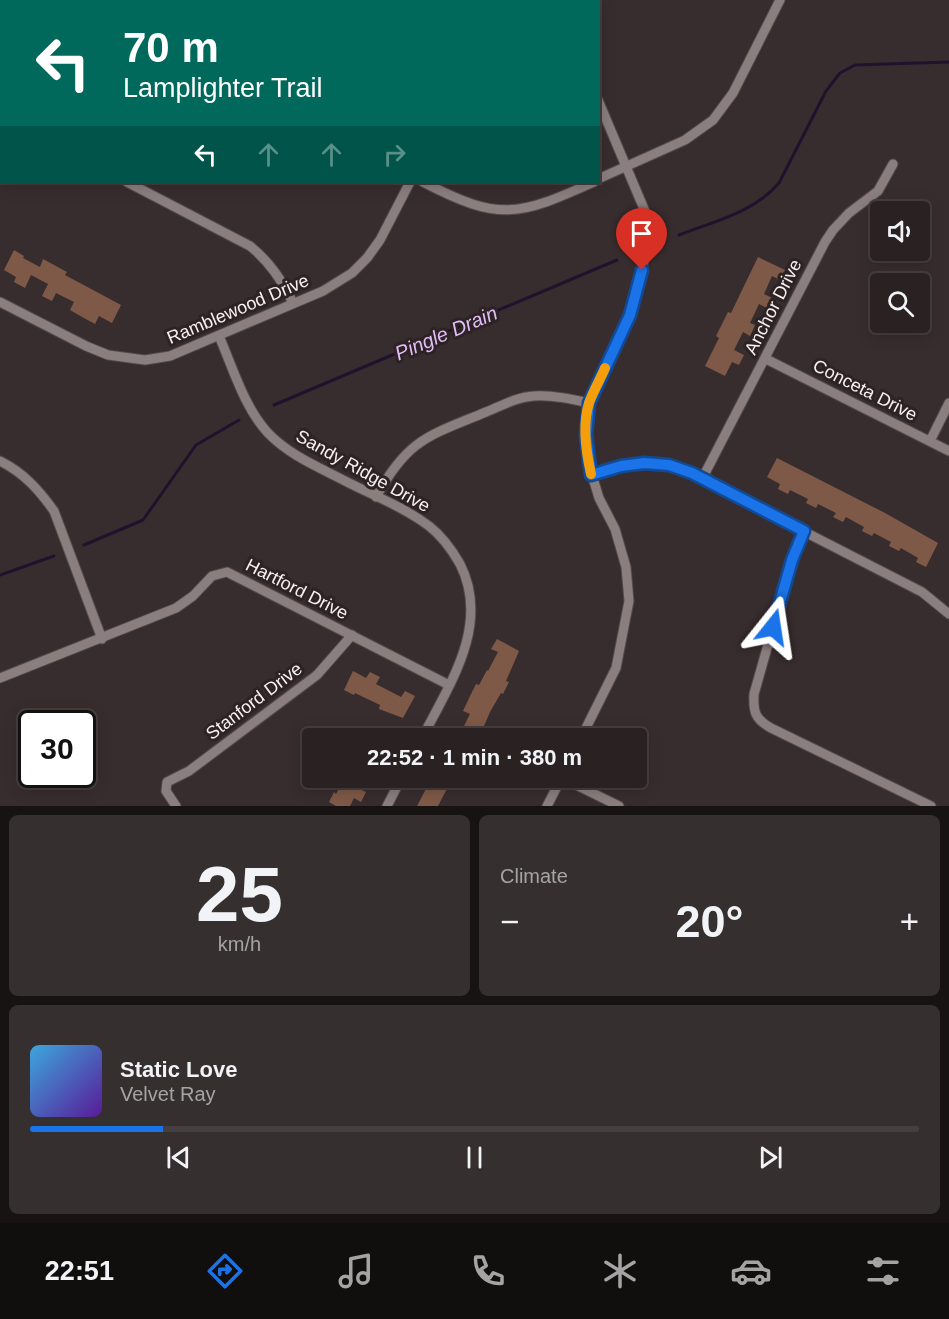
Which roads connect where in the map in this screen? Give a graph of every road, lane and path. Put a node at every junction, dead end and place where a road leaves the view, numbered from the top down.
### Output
1 (780, 0) edge
2 (600, 104) edge
3 (893, 165) dead end
4 (628, 166) junction
5 (600, 179) edge
6 (129, 183) edge
7 (409, 183) edge
8 (425, 183) edge
9 (592, 183) edge
10 (0, 302) edge
11 (293, 303) junction
12 (219, 336) junction
13 (766, 358) junction
14 (589, 403) junction
15 (949, 403) edge
16 (930, 441) junction
17 (949, 451) edge
18 (0, 461) edge
19 (591, 475) junction
20 (702, 478) junction
21 (376, 496) junction
22 (804, 531) junction
23 (949, 614) edge
24 (352, 635) junction
25 (102, 639) junction
26 (0, 678) edge
27 (449, 686) junction
28 (427, 728) edge
29 (587, 728) edge
30 (396, 788) edge
31 (556, 788) edge
32 (584, 788) edge
33 (176, 806) edge
34 (387, 806) edge
35 (547, 806) edge
36 (619, 806) edge
37 (931, 806) edge

1 - 4 street
2 - 4 street
3 - 13 street, Anchor Drive
4 - 5 street
4 - 14 street
6 - 11 street
7 - 11 street, Ramblewood Drive
8 - 9 street
10 - 12 street, Ramblewood Drive
11 - 12 street, Ramblewood Drive
12 - 21 street, Sandy Ridge Drive
13 - 16 street, Conceta Drive
13 - 20 street, Anchor Drive
14 - 19 street
14 - 21 street
15 - 16 street
16 - 17 street, Conceta Drive
18 - 25 street
19 - 20 street
19 - 29 street
20 - 22 street
21 - 27 street, Sandy Ridge Drive
22 - 23 street
22 - 37 street
24 - 25 street, Hartford Drive
24 - 27 street, Hartford Drive
24 - 33 street, Stanford Drive
25 - 26 street, Hartford Drive
27 - 28 street, Sandy Ridge Drive
30 - 34 street
31 - 35 street
32 - 36 street

